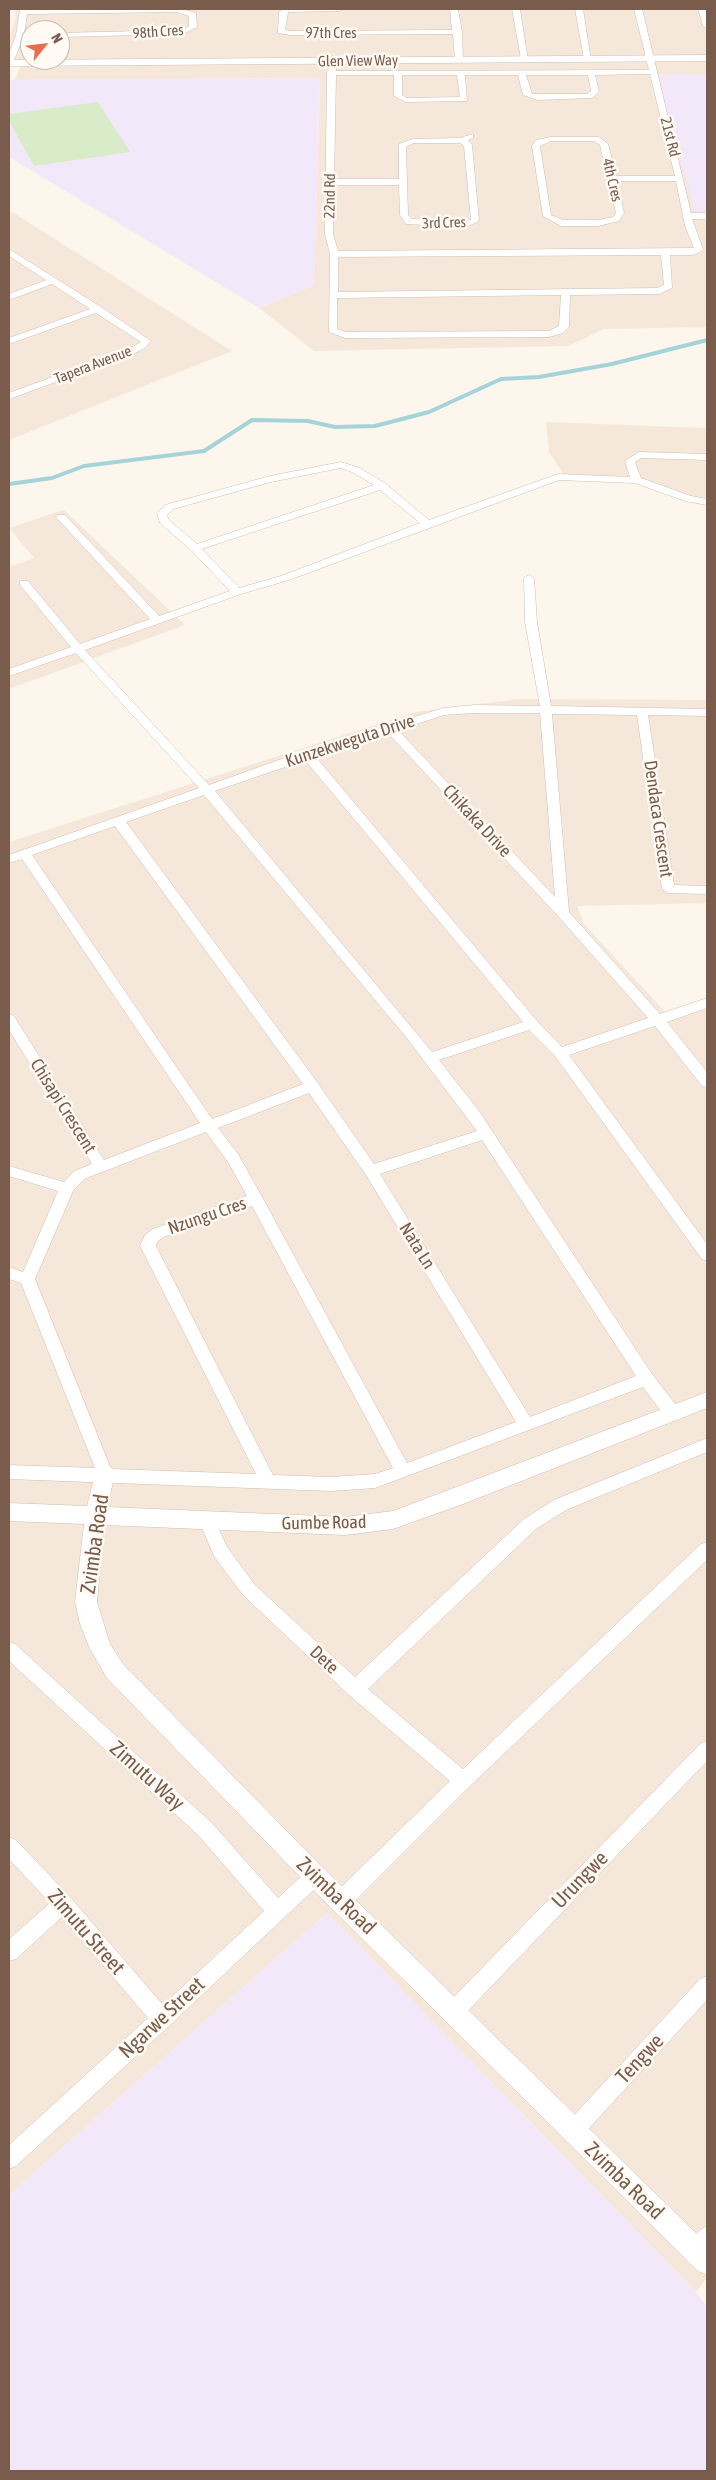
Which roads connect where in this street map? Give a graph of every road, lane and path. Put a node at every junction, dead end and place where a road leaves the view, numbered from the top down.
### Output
1 (340, 9) edge
2 (454, 9) edge
3 (516, 9) edge
4 (579, 9) edge
5 (638, 9) edge
6 (702, 9) edge
7 (25, 10) edge
8 (707, 26) edge
9 (458, 32) junction
10 (20, 35) edge
11 (70, 35) edge
12 (707, 58) edge
13 (525, 59) junction
14 (588, 59) junction
15 (650, 59) junction
16 (459, 60) junction
17 (332, 61) junction
18 (9, 63) edge
19 (398, 72) junction
20 (462, 72) junction
21 (521, 72) junction
22 (591, 72) junction
23 (654, 72) junction
24 (331, 73) junction
25 (608, 134) dead end
26 (596, 139) junction
27 (680, 178) junction
28 (612, 179) junction
29 (331, 182) junction
30 (402, 182) junction
31 (688, 216) junction
32 (707, 216) edge
33 (665, 252) junction
34 (10, 254) edge
35 (334, 254) junction
36 (53, 281) junction
37 (566, 294) junction
38 (333, 295) junction
39 (9, 297) edge
40 (98, 309) junction
41 (9, 340) edge
42 (9, 396) edge
43 (707, 458) edge
44 (636, 480) junction
45 (382, 486) junction
46 (707, 502) edge
47 (61, 517) dead end
48 (426, 524) junction
49 (195, 548) junction
50 (529, 578) dead end
51 (24, 583) dead end
52 (237, 592) junction
53 (158, 620) junction
54 (78, 649) junction
55 (9, 672) edge
56 (546, 710) junction
57 (642, 711) junction
58 (707, 712) edge
59 (390, 729) junction
60 (308, 756) junction
61 (207, 790) junction
62 (119, 822) junction
63 (25, 854) junction
64 (9, 859) edge
65 (707, 890) edge
66 (564, 913) junction
67 (707, 1003) edge
68 (9, 1019) edge
69 (659, 1021) junction
70 (532, 1024) junction
71 (560, 1053) junction
72 (429, 1058) junction
73 (707, 1082) edge
74 (312, 1086) junction
75 (209, 1126) junction
76 (486, 1133) junction
77 (101, 1167) junction
78 (9, 1171) edge
79 (371, 1171) junction
80 (68, 1188) junction
81 (256, 1198) junction
82 (707, 1255) edge
83 (9, 1272) edge
84 (27, 1279) junction
85 (646, 1378) junction
86 (707, 1400) edge
87 (673, 1414) junction
88 (526, 1424) junction
89 (707, 1445) edge
90 (9, 1472) edge
91 (403, 1472) junction
92 (105, 1474) junction
93 (268, 1481) junction
94 (9, 1512) edge
95 (95, 1515) junction
96 (208, 1521) junction
97 (707, 1549) edge
98 (9, 1650) edge
99 (355, 1689) junction
100 (707, 1749) edge
101 (463, 1781) junction
102 (9, 1846) edge
103 (314, 1876) junction
104 (341, 1901) junction
105 (63, 1904) junction
106 (277, 1910) junction
107 (9, 1952) edge
108 (707, 1986) edge
109 (454, 2011) junction
110 (162, 2020) junction
111 (573, 2131) junction
112 (9, 2159) edge
113 (703, 2249) edge

1 - 9 street, 97th Cres
2 - 9 street
3 - 13 street
4 - 14 street
5 - 15 street, 21st Rd
6 - 8 street
7 - 11 street, 98th Cres
9 - 16 street
10 - 18 street
12 - 15 street, Glen View Way
13 - 14 street, Glen View Way
13 - 16 street, Glen View Way
14 - 15 street, Glen View Way
15 - 23 street, 21st Rd
16 - 17 street, Glen View Way
17 - 18 street, Glen View Way
17 - 24 street, 22nd Rd
19 - 20 street
19 - 20 street
19 - 24 street
20 - 21 street
21 - 22 street
21 - 22 street
22 - 23 street
23 - 27 street, 21st Rd
24 - 29 street, 22nd Rd
25 - 26 street
26 - 28 street, 4th Cres
26 - 28 street, 4th Cres
27 - 28 street
27 - 31 street, 21st Rd
29 - 30 street
29 - 35 street, 22nd Rd
30 - 30 street, 3rd Cres
31 - 32 street
31 - 33 street, 21st Rd
33 - 35 street
33 - 37 street
34 - 36 street
35 - 38 street, 22nd Rd
36 - 39 street
36 - 40 street
37 - 38 street
37 - 38 street, 22nd Rd
40 - 41 street
40 - 42 street, Tapera Avenue
43 - 44 street
44 - 46 street
44 - 48 street
45 - 48 street
45 - 49 street
45 - 49 street
47 - 53 street
48 - 52 street
49 - 52 street
50 - 56 street
51 - 54 street
52 - 53 street
53 - 54 street
54 - 55 street
54 - 61 street
56 - 57 street, Kunzekweguta Drive
56 - 59 street, Kunzekweguta Drive
56 - 66 street
57 - 58 street, Kunzekweguta Drive
57 - 65 street, Dendaca Crescent
59 - 60 street, Kunzekweguta Drive
59 - 66 street, Chikaka Drive
60 - 61 street, Kunzekweguta Drive
60 - 70 street
61 - 62 street, Kunzekweguta Drive
61 - 72 street
62 - 63 street, Kunzekweguta Drive
62 - 74 street, Nata Ln
63 - 64 street, Kunzekweguta Drive
63 - 75 street
66 - 69 street, Chikaka Drive
67 - 69 street
68 - 77 street, Chisapi Crescent
69 - 71 street
69 - 73 street, Chikaka Drive
70 - 71 street
70 - 72 street
71 - 82 street
72 - 76 street
74 - 75 street
74 - 79 street, Nata Ln
75 - 77 street
75 - 81 street
76 - 79 street
76 - 85 street
77 - 80 street
78 - 80 street
79 - 88 street, Nata Ln
80 - 84 street
81 - 91 street, Nzungu Cres
81 - 93 street, Nzungu Cres
83 - 84 street
84 - 92 street
85 - 87 street
85 - 88 street
86 - 87 street, Gumbe Road
87 - 96 street, Gumbe Road
88 - 91 street
89 - 99 street
90 - 92 street
91 - 93 street
92 - 93 street
92 - 95 street, Zvimba Road
94 - 95 street, Gumbe Road
95 - 96 street, Gumbe Road
95 - 103 street, Zvimba Road
96 - 99 street, Dete
97 - 101 street
98 - 106 street, Zimutu Way
99 - 101 street, Dete
100 - 109 street, Urungwe
101 - 104 street
102 - 105 street, Zimutu Street
103 - 104 street, Zvimba Road
103 - 106 street, Ngarwe Street
104 - 109 street, Zvimba Road
105 - 107 street
105 - 110 street, Zimutu Street
106 - 110 street, Ngarwe Street
108 - 111 street, Tengwe
109 - 111 street, Zvimba Road
110 - 112 street, Ngarwe Street
111 - 113 street, Zvimba Road

